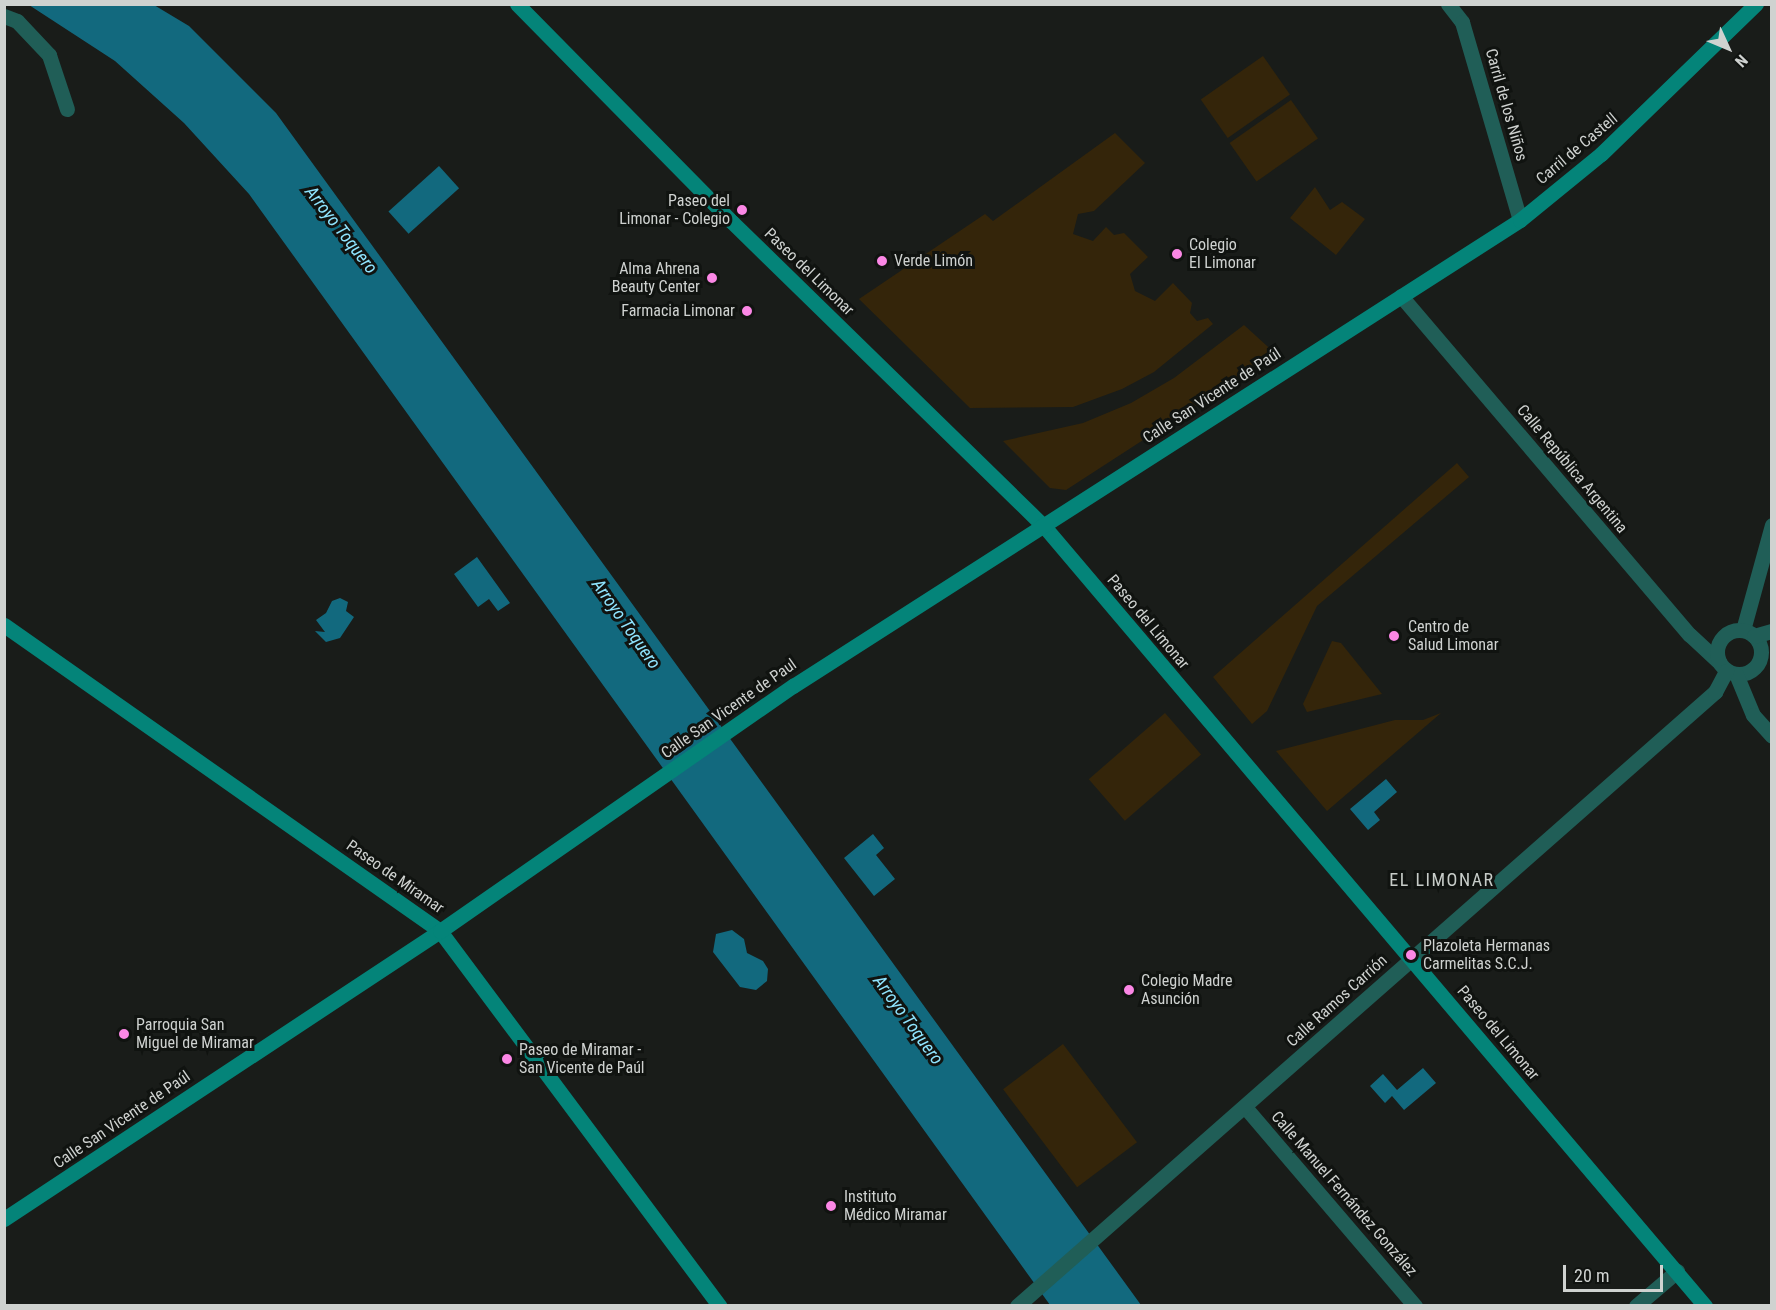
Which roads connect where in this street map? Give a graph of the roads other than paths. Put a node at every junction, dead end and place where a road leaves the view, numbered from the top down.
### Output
1 (517, 4) edge
2 (1448, 4) edge
3 (1756, 4) edge
4 (4, 16) edge
5 (67, 109) dead end
6 (1521, 220) junction
7 (1401, 296) junction
8 (1043, 525) junction
9 (1772, 525) edge
10 (4, 626) edge
11 (1772, 631) edge
12 (1748, 633) junction
13 (1727, 669) junction
14 (1772, 736) edge
15 (440, 931) junction
16 (1412, 958) junction
17 (1245, 1107) junction
18 (4, 1219) edge
19 (1677, 1272) junction
20 (720, 1305) edge
21 (1017, 1305) edge
22 (1415, 1305) edge
23 (1636, 1305) edge
24 (1706, 1305) edge

1 - 8 main road, Paseo del Limonar
2 - 6 street, Carril de los Niños
3 - 6 main road, Carril de Castell
4 - 5 street
6 - 7 main road, Carril de Castell
7 - 8 main road, Calle San Vicente de Paúl
7 - 13 street, Calle República Argentina
8 - 15 main road, Calle San Vicente de Paul
8 - 16 main road, Paseo del Limonar
9 - 12 street
10 - 15 main road, Paseo de Miramar
11 - 12 street
12 - 13 street
12 - 13 street
13 - 14 street, Calle República Argentina
13 - 16 street, Calle Ramos Carrión
15 - 18 main road, Calle San Vicente de Paúl
15 - 20 main road, Paseo de Miramar
16 - 17 street, Calle Ramos Carrión
16 - 19 main road, Paseo del Limonar
17 - 21 street, Calle Ramos Carrión
17 - 22 street, Calle Manuel Fernández González
19 - 23 street
19 - 24 main road, Paseo del Limonar

